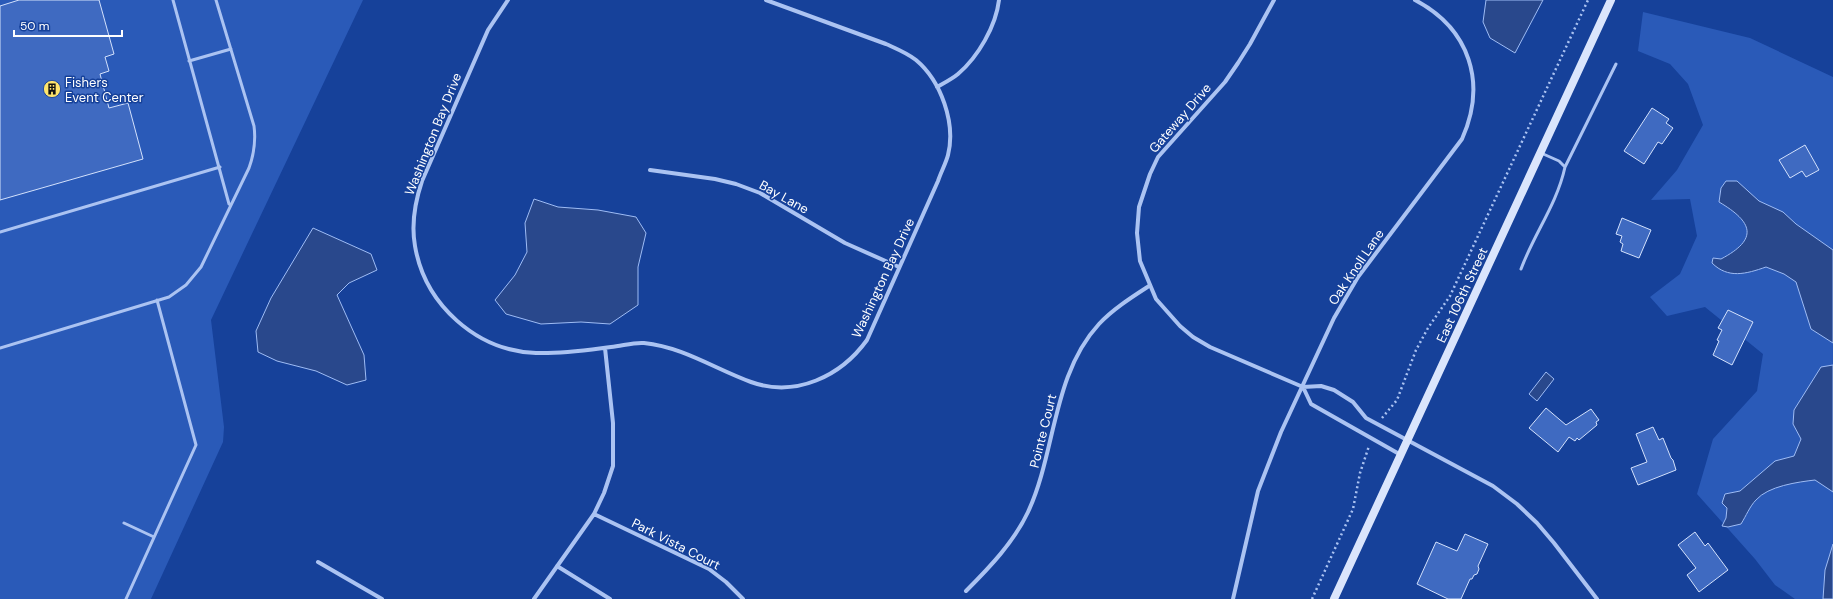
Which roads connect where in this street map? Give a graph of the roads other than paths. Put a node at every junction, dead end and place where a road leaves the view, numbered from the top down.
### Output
1 (173, 0) edge
2 (216, 0) edge
3 (508, 0) edge
4 (766, 0) edge
5 (999, 0) edge
6 (1274, 0) edge
7 (1415, 0) edge
8 (1611, 0) edge
9 (231, 49) junction
10 (189, 61) junction
11 (1616, 64) dead end
12 (937, 87) junction
13 (1541, 153) junction
14 (1565, 167) junction
15 (220, 168) junction
16 (650, 170) dead end
17 (230, 205) junction
18 (0, 232) edge
19 (899, 267) junction
20 (1521, 269) dead end
21 (1149, 286) junction
22 (157, 300) junction
23 (0, 348) edge
24 (605, 348) junction
25 (1303, 387) junction
26 (1407, 440) junction
27 (1401, 455) junction
28 (594, 514) junction
29 (124, 523) dead end
30 (154, 537) junction
31 (318, 562) dead end
32 (557, 566) junction
33 (966, 591) dead end
34 (126, 599) edge
35 (382, 599) edge
36 (534, 599) edge
37 (610, 599) edge
38 (743, 599) edge
39 (1233, 599) edge
40 (1334, 599) edge
41 (1597, 599) edge

1 - 10 lane
2 - 9 lane
3 - 24 street, Washington Bay Drive
4 - 12 street, Washington Bay Drive
5 - 12 street
6 - 21 street, Gateway Drive
7 - 25 street, Oak Knoll Lane
8 - 13 main road, East 106th Street
9 - 10 lane
9 - 17 lane
10 - 15 lane
11 - 14 lane
12 - 19 street, Washington Bay Drive
13 - 14 lane
13 - 26 main road, East 106th Street
14 - 20 lane
15 - 17 lane
15 - 18 lane
16 - 19 street, Bay Lane
17 - 22 lane
19 - 24 street, Washington Bay Drive
21 - 25 street, Gateway Drive
21 - 33 street, Pointe Court
22 - 23 lane
22 - 30 lane
24 - 28 street
25 - 26 street, Gateway Drive
25 - 27 street
25 - 39 street, Oak Knoll Lane
26 - 27 main road, East 106th Street
26 - 41 street, Gateway Drive
27 - 40 main road, East 106th Street
28 - 32 street
28 - 38 street, Park Vista Court
29 - 30 lane
30 - 34 lane
31 - 35 street
32 - 36 street
32 - 37 street

